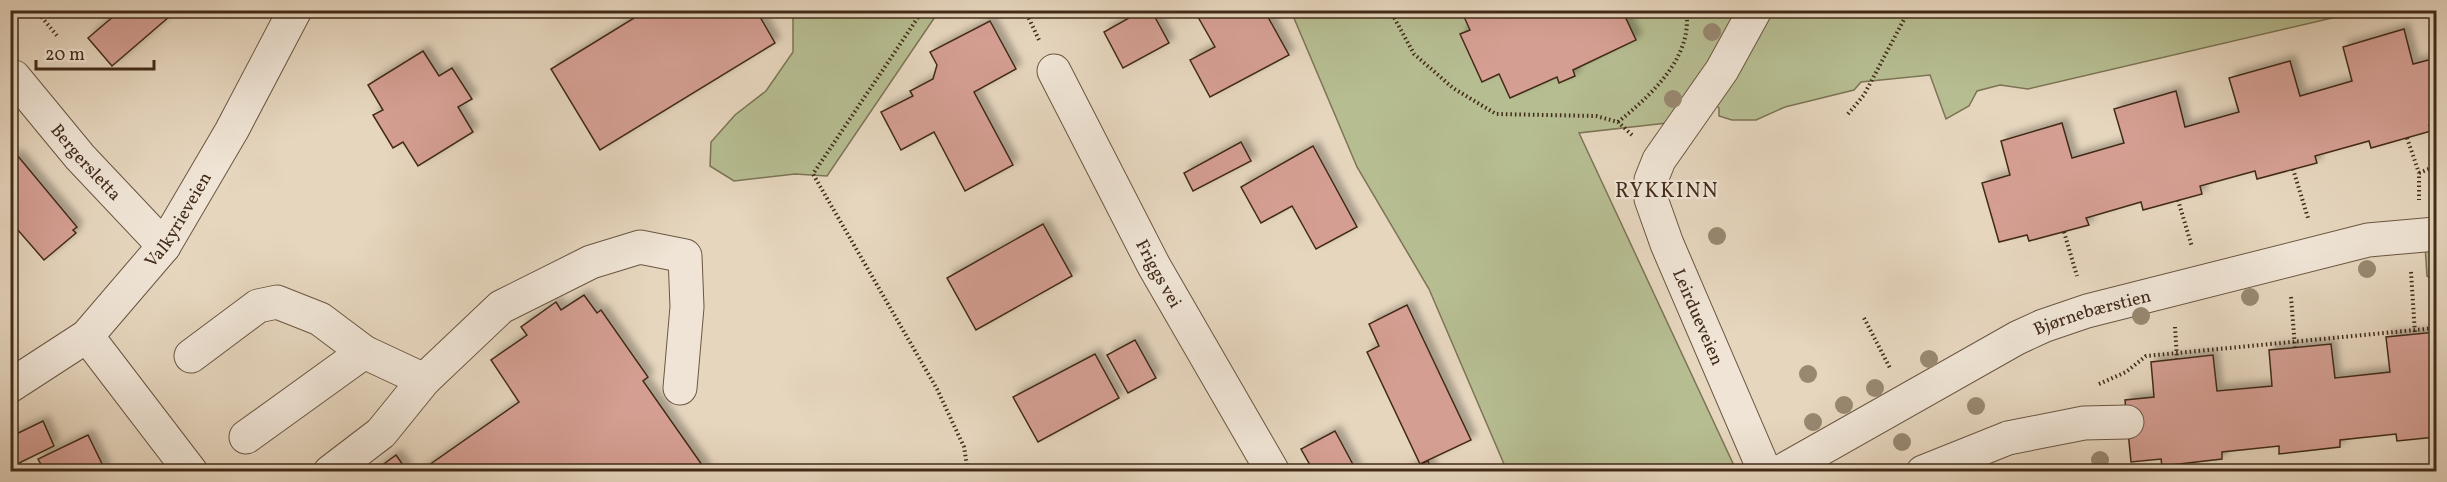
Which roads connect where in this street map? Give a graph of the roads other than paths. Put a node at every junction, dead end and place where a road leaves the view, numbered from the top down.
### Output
1 (295, 10) edge
2 (1751, 13) edge
3 (1054, 71) dead end
4 (12, 78) edge
5 (2422, 234) edge
6 (164, 246) junction
7 (87, 336) junction
8 (364, 352) junction
9 (191, 356) dead end
10 (424, 380) junction
11 (10, 387) edge
12 (680, 388) dead end
13 (2127, 422) dead end
14 (246, 437) dead end
15 (191, 471) edge
16 (330, 471) edge
17 (1274, 471) edge
18 (1765, 471) edge
19 (1780, 471) edge
20 (1923, 471) edge

1 - 6 street, Valkyrieveien
2 - 18 street, Leirdueveien
3 - 17 street, Friggs vei
4 - 6 street, Bergersletta
5 - 19 street, Bjørnebærstien
6 - 7 street, Valkyrieveien
7 - 11 street, Valkyrieveien
7 - 15 street
8 - 9 street
8 - 10 street
8 - 14 street
10 - 12 street
10 - 16 street
13 - 20 street

